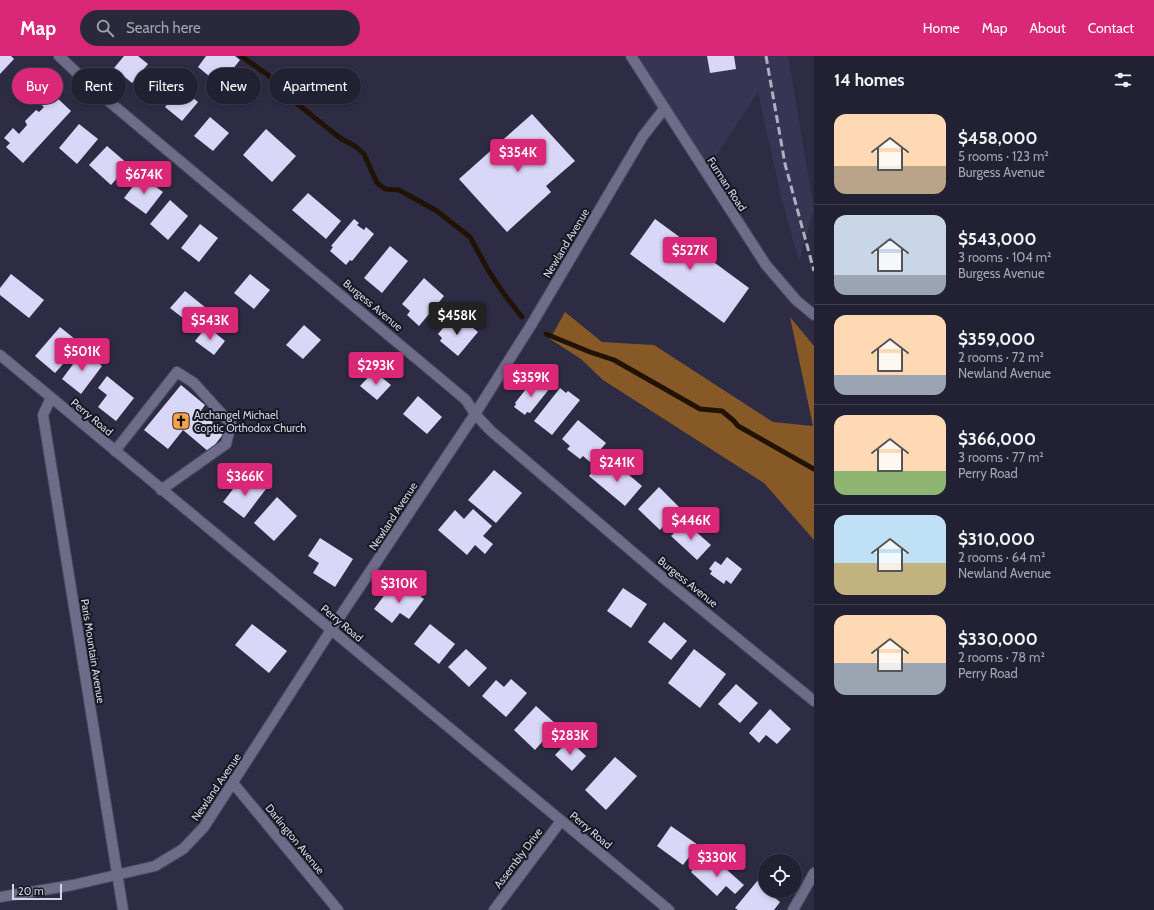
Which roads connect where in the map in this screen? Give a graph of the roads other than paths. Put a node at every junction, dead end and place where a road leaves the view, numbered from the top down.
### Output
1 (59, 56) edge
2 (631, 56) edge
3 (664, 109) junction
4 (814, 314) edge
5 (0, 355) edge
6 (51, 398) junction
7 (474, 414) junction
8 (115, 451) junction
9 (161, 490) junction
10 (331, 630) junction
11 (814, 701) edge
12 (233, 783) junction
13 (561, 820) junction
14 (814, 873) edge
15 (118, 876) junction
16 (0, 897) edge
17 (123, 910) edge
18 (338, 910) edge
19 (494, 910) edge
20 (669, 910) edge
21 (793, 910) edge

1 - 7 street, Burgess Avenue
2 - 3 street, Furman Road
3 - 4 street, Furman Road
3 - 7 street, Newland Avenue
5 - 6 street, Perry Road
6 - 8 street, Perry Road
6 - 15 street, Paris Mountain Avenue
7 - 10 street, Newland Avenue
7 - 11 street, Burgess Avenue
8 - 9 street, Perry Road
8 - 9 street
9 - 10 street, Perry Road
10 - 12 street, Newland Avenue
10 - 13 street, Perry Road
12 - 15 street, Newland Avenue
12 - 18 street, Darlington Avenue
13 - 19 street, Assembly Drive
13 - 20 street, Perry Road
14 - 21 street
15 - 16 street, Newland Avenue
15 - 17 street, Paris Mountain Avenue

